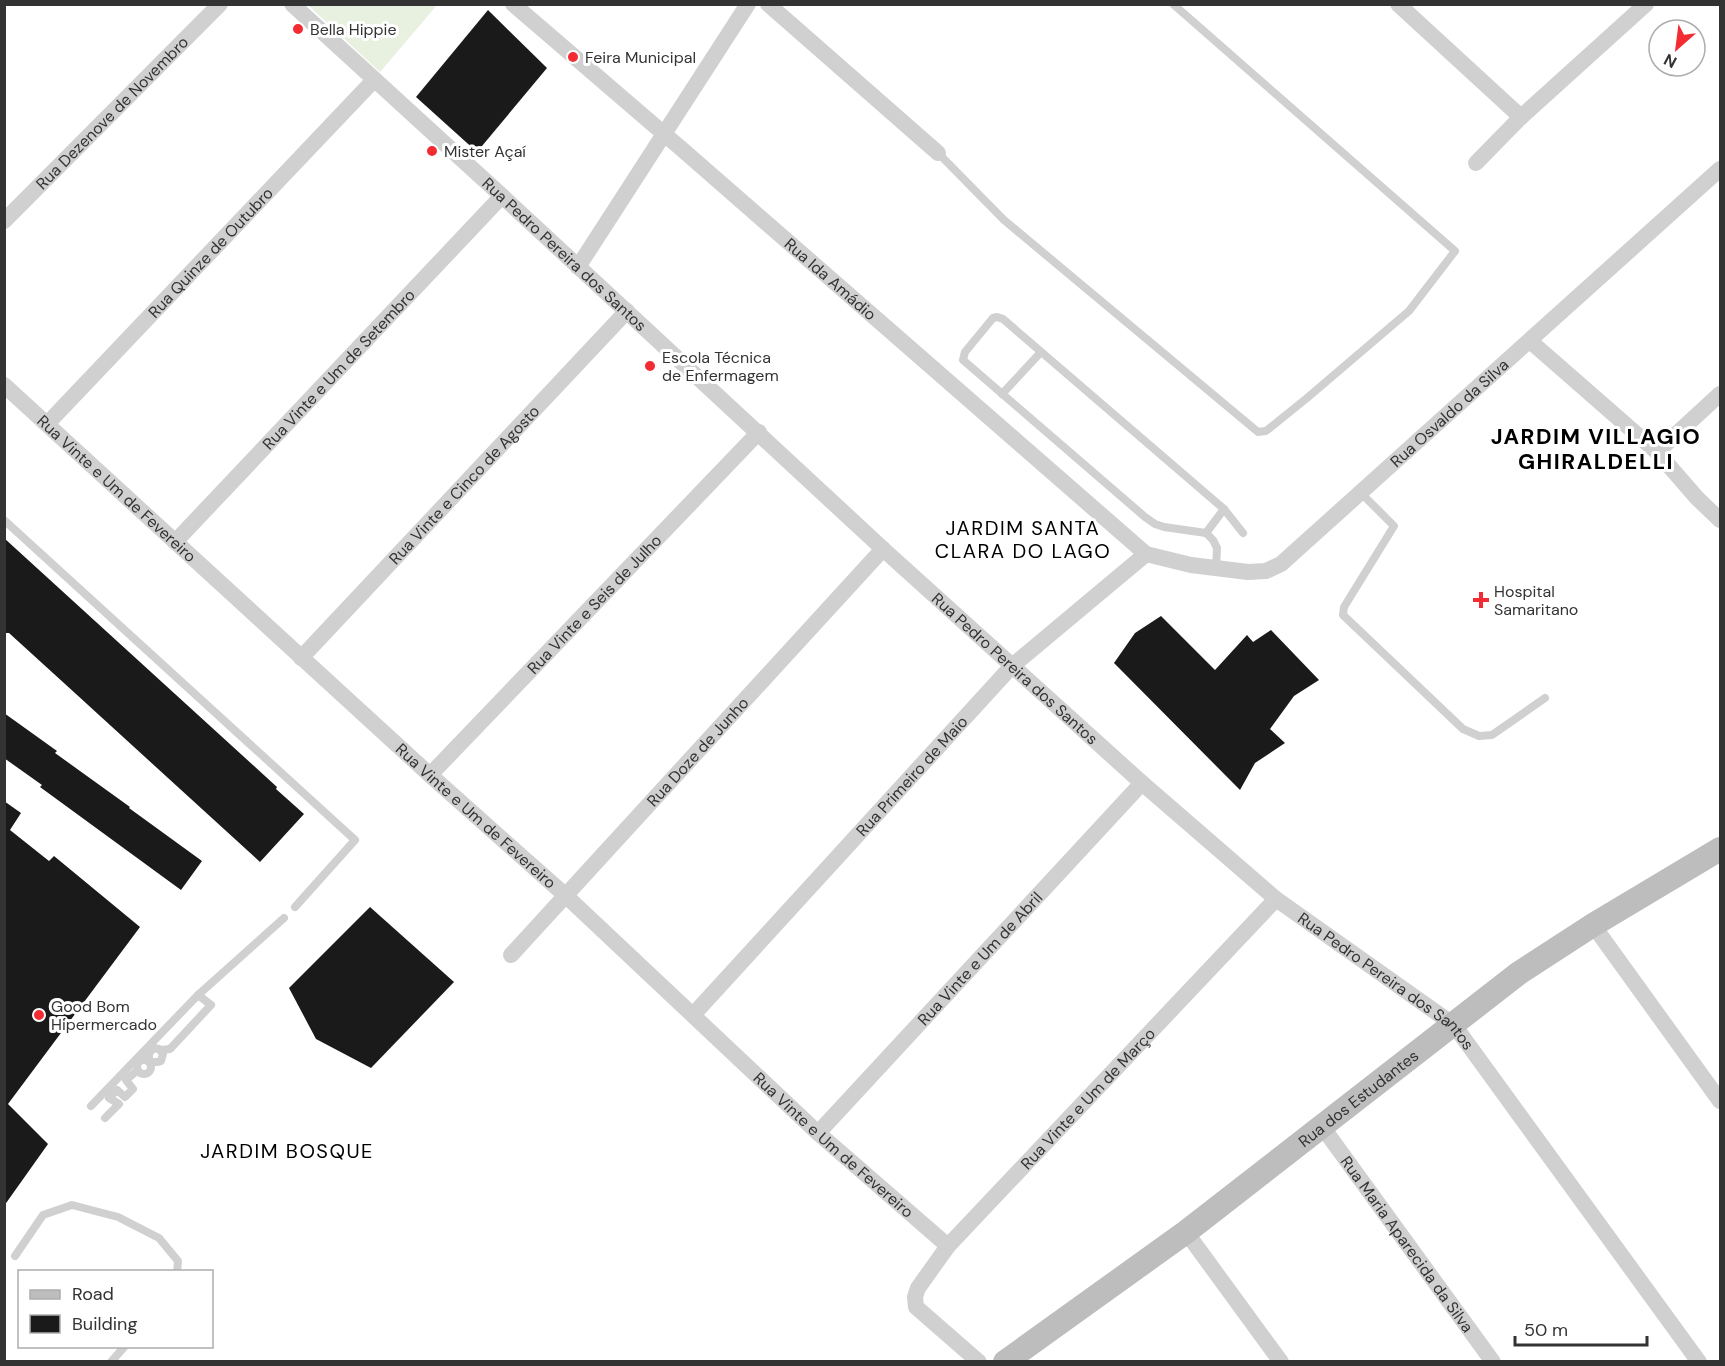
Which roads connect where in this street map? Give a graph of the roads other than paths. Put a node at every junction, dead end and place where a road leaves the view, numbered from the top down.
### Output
1 (220, 4) edge
2 (292, 4) edge
3 (513, 4) edge
4 (748, 4) edge
5 (768, 4) edge
6 (1173, 4) edge
7 (1398, 4) edge
8 (1646, 4) edge
9 (374, 80) junction
10 (1521, 117) junction
11 (664, 134) junction
12 (938, 153) joint
13 (1476, 163) dead end
14 (1720, 169) edge
15 (502, 196) junction
16 (4, 221) edge
17 (578, 267) junction
18 (627, 311) junction
19 (1530, 341) junction
20 (1041, 352) junction
21 (4, 386) edge
22 (1002, 394) junction
23 (1720, 394) edge
24 (47, 424) junction
25 (759, 432) junction
26 (1657, 452) junction
27 (1360, 492) junction
28 (1224, 509) junction
29 (4, 520) edge
30 (1720, 520) edge
31 (1206, 533) junction
32 (1243, 533) dead end
33 (175, 542) junction
34 (883, 549) junction
35 (1146, 554) junction
36 (1216, 568) junction
37 (301, 658) junction
38 (1012, 666) junction
39 (1545, 698) dead end
40 (430, 775) junction
41 (1142, 783) junction
42 (1720, 849) edge
43 (565, 895) junction
44 (1276, 899) junction
45 (295, 907) dead end
46 (284, 918) dead end
47 (1593, 925) junction
48 (511, 955) dead end
49 (198, 995) junction
50 (693, 1015) junction
51 (1454, 1025) junction
52 (1720, 1101) edge
53 (91, 1106) dead end
54 (105, 1118) dead end
55 (1321, 1125) junction
56 (818, 1133) junction
57 (1186, 1232) junction
58 (948, 1246) junction
59 (15, 1256) dead end
60 (177, 1270) edge
61 (124, 1348) edge
62 (111, 1362) edge
63 (979, 1362) edge
64 (1005, 1362) edge
65 (1281, 1362) edge
66 (1493, 1362) edge
67 (1699, 1362) edge

1 - 16 street, Rua Dezenove de Novembro
2 - 9 street, Rua Pedro Pereira dos Santos
3 - 11 street, Rua Ida Amádio
4 - 11 street
5 - 12 street
6 - 12 lane
7 - 10 street
8 - 10 street
9 - 15 street, Rua Pedro Pereira dos Santos
9 - 24 street, Rua Quinze de Outubro
10 - 13 street
11 - 17 street
11 - 35 street, Rua Ida Amádio
14 - 19 street, Rua Osvaldo da Silva
15 - 17 street, Rua Pedro Pereira dos Santos
15 - 33 street, Rua Vinte e Um de Setembro
17 - 18 street, Rua Pedro Pereira dos Santos
18 - 25 street, Rua Pedro Pereira dos Santos
18 - 37 street, Rua Vinte e Cinco de Agosto
19 - 26 street
19 - 27 street, Rua Osvaldo da Silva
20 - 22 lane
20 - 22 lane
20 - 28 lane
21 - 24 street, Rua Vinte e Um de Fevereiro
22 - 31 lane
23 - 26 street
24 - 33 street, Rua Vinte e Um de Fevereiro
25 - 34 street, Rua Pedro Pereira dos Santos
25 - 40 street, Rua Vinte e Seis de Julho
26 - 30 street
27 - 36 street, Rua Osvaldo da Silva
27 - 39 lane
28 - 31 lane
28 - 32 lane
29 - 45 lane
31 - 36 lane
33 - 37 street, Rua Vinte e Um de Fevereiro
34 - 38 street, Rua Pedro Pereira dos Santos
34 - 43 street, Rua Doze de Junho
35 - 36 street, Rua Osvaldo da Silva
35 - 38 street, Rua Primeiro de Maio
37 - 40 street, Rua Vinte e Um de Fevereiro
38 - 41 street, Rua Pedro Pereira dos Santos
38 - 50 street, Rua Primeiro de Maio
40 - 43 street, Rua Vinte e Um de Fevereiro
41 - 44 street, Rua Pedro Pereira dos Santos
41 - 56 street, Rua Vinte e Um de Abril
42 - 47 street, Rua dos Estudantes
43 - 48 street, Rua Doze de Junho
43 - 50 street, Rua Vinte e Um de Fevereiro
44 - 51 street, Rua Pedro Pereira dos Santos
44 - 58 street, Rua Vinte e Um de Março
46 - 49 lane
47 - 51 street, Rua dos Estudantes
47 - 52 street
49 - 53 lane
49 - 54 lane
50 - 56 street, Rua Vinte e Um de Fevereiro
51 - 55 street, Rua dos Estudantes
51 - 67 street, Rua Pedro Pereira dos Santos
55 - 57 street, Rua dos Estudantes
55 - 66 street, Rua Maria Aparecida da Silva
56 - 58 street, Rua Vinte e Um de Fevereiro
57 - 64 street, Rua dos Estudantes
57 - 65 street
58 - 63 street, Rua Vinte e Um de Março
59 - 60 lane
61 - 62 lane

